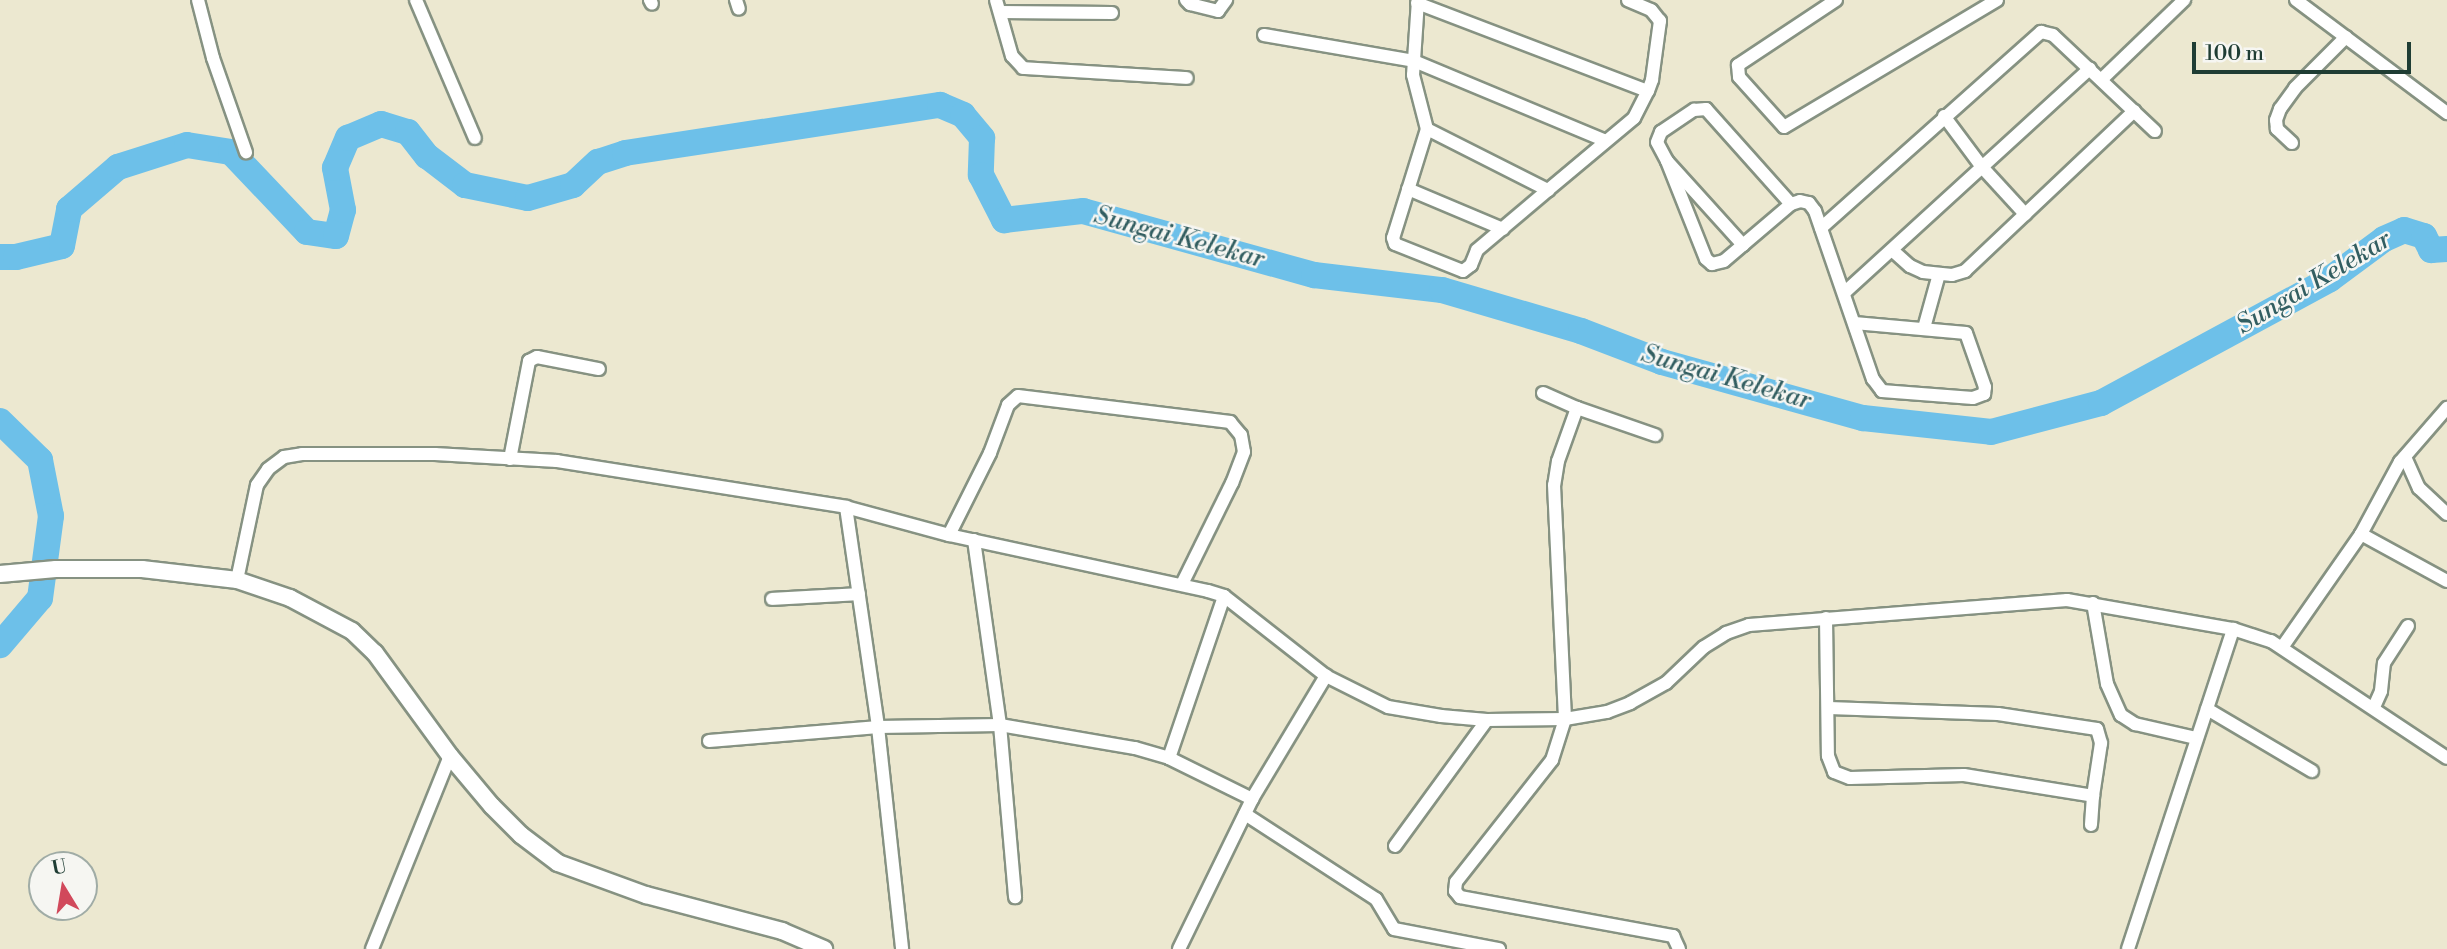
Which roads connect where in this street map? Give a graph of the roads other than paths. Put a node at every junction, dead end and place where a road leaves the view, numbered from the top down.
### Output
1 (198, 0) edge
2 (416, 0) edge
3 (1186, 0) edge
4 (1226, 0) edge
5 (1628, 0) edge
6 (1997, 0) edge
7 (2184, 0) edge
8 (2295, 0) edge
9 (1418, 1) edge
10 (1827, 2) edge
11 (998, 6) edge
12 (1112, 13) dead end
13 (1264, 36) dead end
14 (2346, 37) junction
15 (1414, 61) junction
16 (2090, 68) junction
17 (1187, 78) dead end
18 (2102, 79) junction
19 (1648, 91) junction
20 (2134, 111) junction
21 (2447, 113) edge
22 (1944, 116) junction
23 (1427, 129) junction
24 (2155, 131) dead end
25 (475, 138) dead end
26 (1604, 140) junction
27 (2292, 143) dead end
28 (246, 152) dead end
29 (1667, 161) junction
30 (1982, 167) junction
31 (1409, 189) junction
32 (1548, 190) junction
33 (1791, 204) junction
34 (2025, 214) junction
35 (1821, 228) junction
36 (1503, 229) junction
37 (1743, 245) junction
38 (1892, 250) junction
39 (1938, 274) junction
40 (1844, 293) junction
41 (1854, 323) junction
42 (1924, 328) junction
43 (599, 369) dead end
44 (1543, 393) dead end
45 (1577, 408) junction
46 (2447, 408) edge
47 (1655, 435) dead end
48 (2405, 457) junction
49 (510, 458) junction
50 (846, 508) junction
51 (2447, 514) edge
52 (2361, 534) junction
53 (949, 535) junction
54 (974, 540) junction
55 (0, 574) edge
56 (237, 580) junction
57 (2447, 581) edge
58 (1182, 584) junction
59 (859, 594) junction
60 (1224, 596) junction
61 (772, 599) dead end
62 (2093, 603) junction
63 (1826, 618) junction
64 (2408, 626) dead end
65 (2233, 629) junction
66 (2283, 646) junction
67 (1326, 676) junction
68 (2374, 707) junction
69 (1829, 708) junction
70 (2207, 709) junction
71 (1565, 719) junction
72 (1487, 720) junction
73 (1000, 725) junction
74 (878, 727) junction
75 (2196, 738) junction
76 (709, 741) dead end
77 (450, 756) junction
78 (1169, 758) junction
79 (2447, 758) edge
80 (2312, 771) dead end
81 (2093, 796) junction
82 (1252, 799) junction
83 (1245, 814) junction
84 (2091, 825) dead end
85 (1395, 846) dead end
86 (1015, 897) dead end
87 (372, 949) edge
88 (824, 949) edge
89 (902, 949) edge
90 (1179, 949) edge
91 (1499, 949) edge
92 (1679, 949) edge
93 (2128, 949) edge

1 - 28 street
2 - 25 street
3 - 4 street
5 - 19 street
6 - 10 street
7 - 18 street
8 - 14 street
9 - 15 street
9 - 19 street
11 - 12 street
11 - 17 street
13 - 15 street
14 - 21 street
14 - 27 street
15 - 23 street
15 - 26 street
16 - 18 street
16 - 22 street
16 - 30 street
18 - 20 street
19 - 26 street
20 - 24 street
20 - 34 street
22 - 30 street
22 - 35 street
23 - 31 street
23 - 32 street
26 - 32 street
29 - 33 street
29 - 37 street
29 - 37 street
30 - 34 street
30 - 38 street
31 - 36 street
31 - 36 street
32 - 36 street
33 - 35 street
33 - 37 street
34 - 39 street
35 - 40 street
38 - 39 street
38 - 40 street
39 - 42 street
40 - 41 street
41 - 42 street
41 - 42 street
43 - 49 street
44 - 45 street
45 - 47 street
45 - 71 street
46 - 48 street
48 - 51 street
48 - 52 street
49 - 50 street
49 - 56 street
50 - 53 street
50 - 59 street
52 - 57 street
52 - 66 street
53 - 54 street
53 - 58 street
54 - 58 street
54 - 73 street
55 - 56 street
56 - 77 street
58 - 60 street
59 - 61 street
59 - 74 street
60 - 67 street
60 - 78 street
62 - 63 street
62 - 65 street
62 - 75 street
63 - 69 street
63 - 71 street
64 - 68 street
65 - 66 street
65 - 70 street
66 - 68 street
67 - 72 street
67 - 82 street
68 - 79 street
69 - 81 street
69 - 81 street
70 - 75 street
70 - 80 street
71 - 72 street
71 - 92 street
72 - 85 street
73 - 74 street
73 - 78 street
73 - 86 street
74 - 76 street
74 - 89 street
75 - 93 street
77 - 87 street
77 - 88 street
78 - 82 street
81 - 84 street
82 - 83 street
83 - 90 street
83 - 91 street

